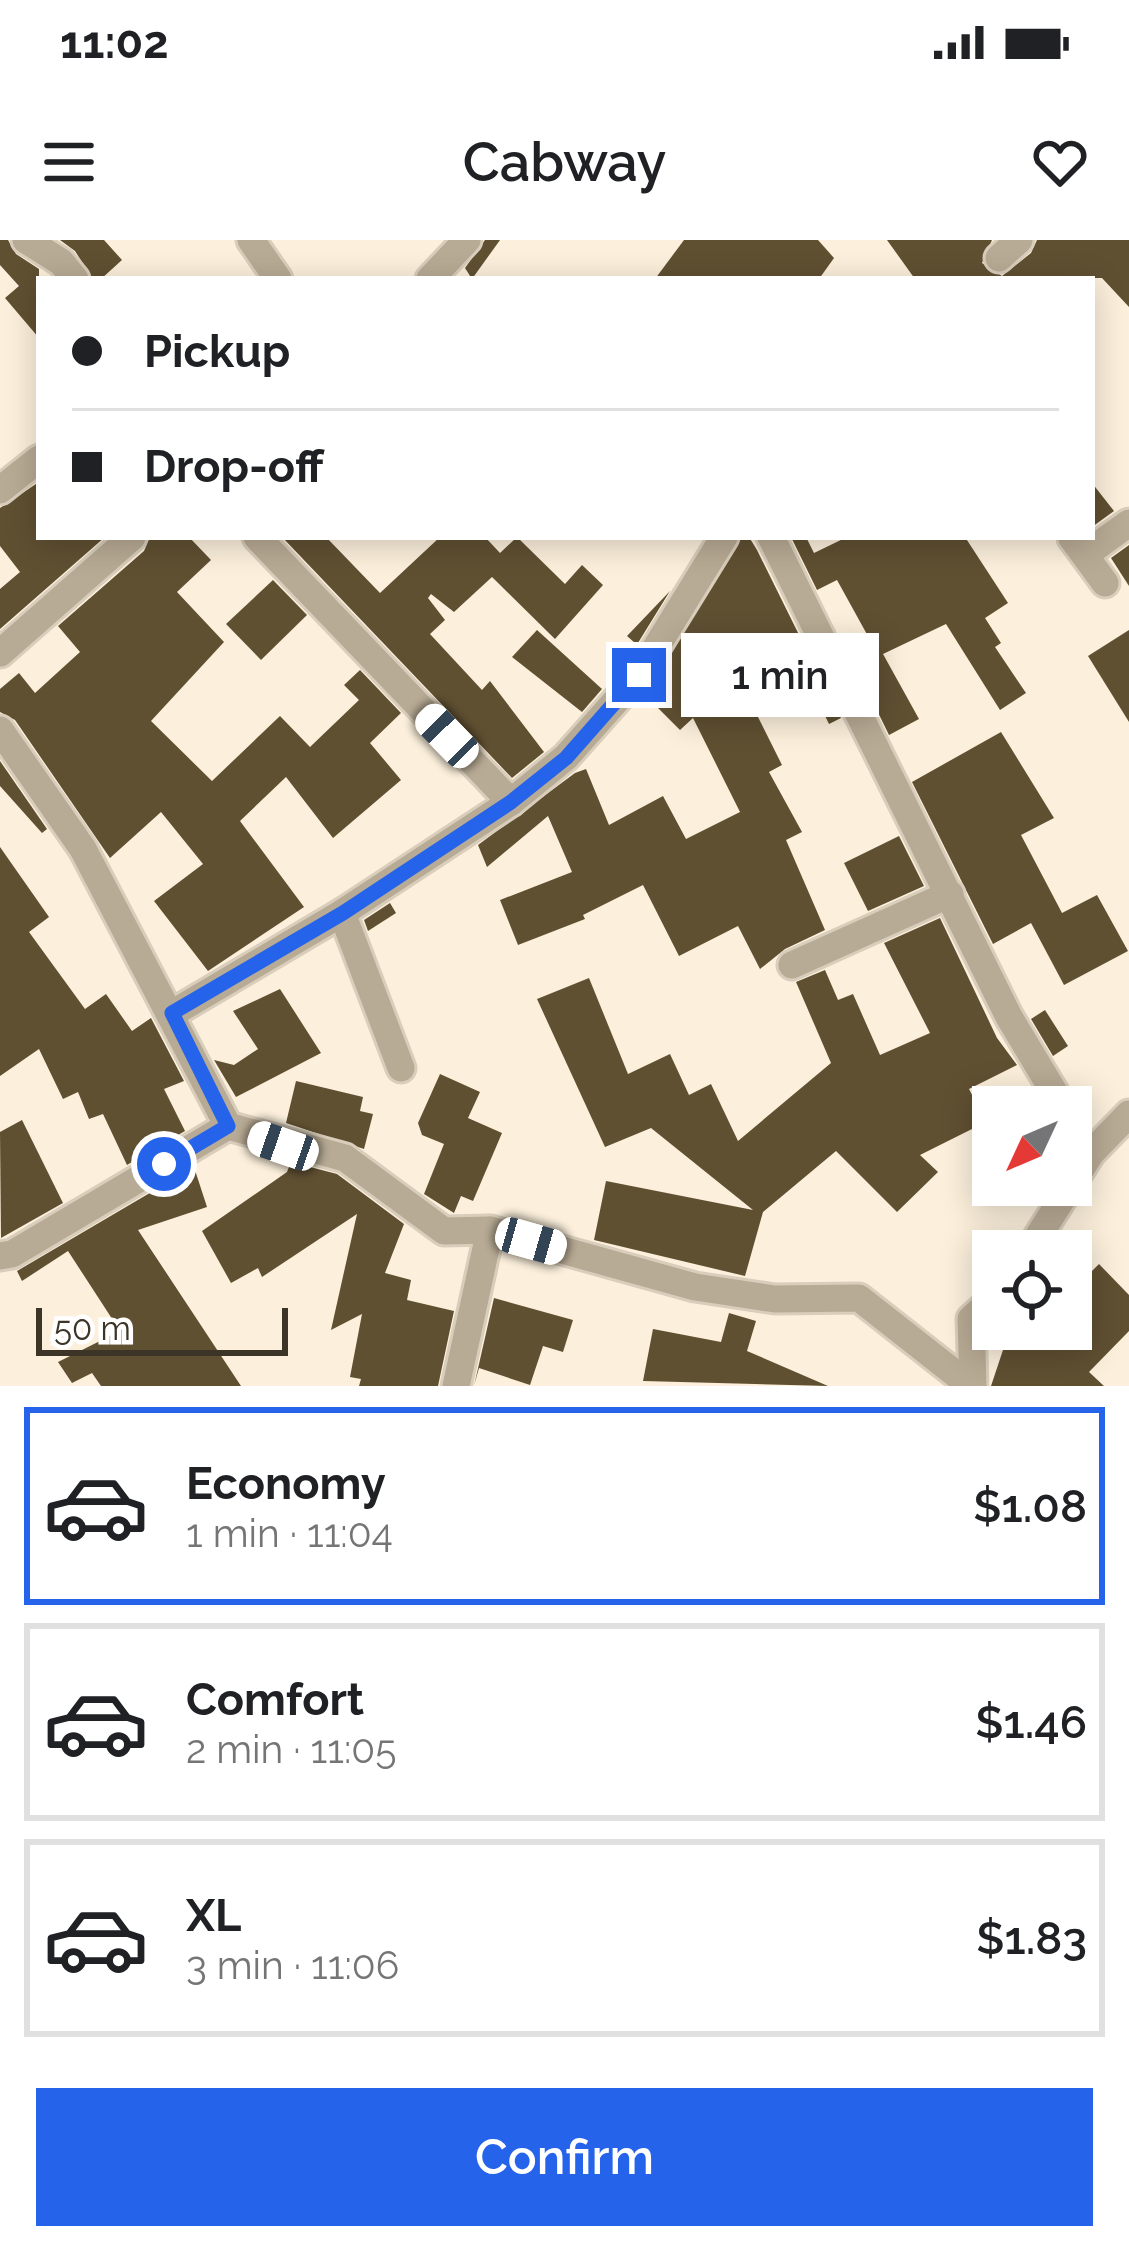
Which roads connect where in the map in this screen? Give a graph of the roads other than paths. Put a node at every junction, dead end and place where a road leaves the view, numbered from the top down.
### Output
1 (26, 240) edge
2 (251, 240) edge
3 (467, 240) edge
4 (73, 276) edge
5 (276, 276) edge
6 (433, 276) edge
7 (36, 461) edge
8 (0, 490) edge
9 (1129, 523) edge
10 (129, 540) edge
11 (260, 540) edge
12 (722, 540) edge
13 (772, 540) edge
14 (1073, 540) edge
15 (1076, 540) edge
16 (1105, 583) dead end
17 (0, 653) edge
18 (0, 730) edge
19 (511, 802) junction
20 (950, 895) junction
21 (343, 913) junction
22 (792, 965) dead end
23 (172, 1013) junction
24 (400, 1067) dead end
25 (1051, 1086) edge
26 (1129, 1114) edge
27 (228, 1126) junction
28 (1092, 1152) edge
29 (490, 1230) junction
30 (0, 1256) edge
31 (972, 1317) edge
32 (456, 1386) edge
33 (972, 1386) edge

1 - 4 street
2 - 5 street
3 - 6 street
7 - 8 street
9 - 15 street
10 - 17 street
11 - 19 street
12 - 19 street
13 - 20 street
14 - 16 street
18 - 23 street
19 - 21 street
20 - 22 street
20 - 25 street
21 - 23 street
21 - 24 street
23 - 27 street
26 - 28 street
27 - 29 street
27 - 30 street
29 - 32 street
29 - 33 street
31 - 33 street

